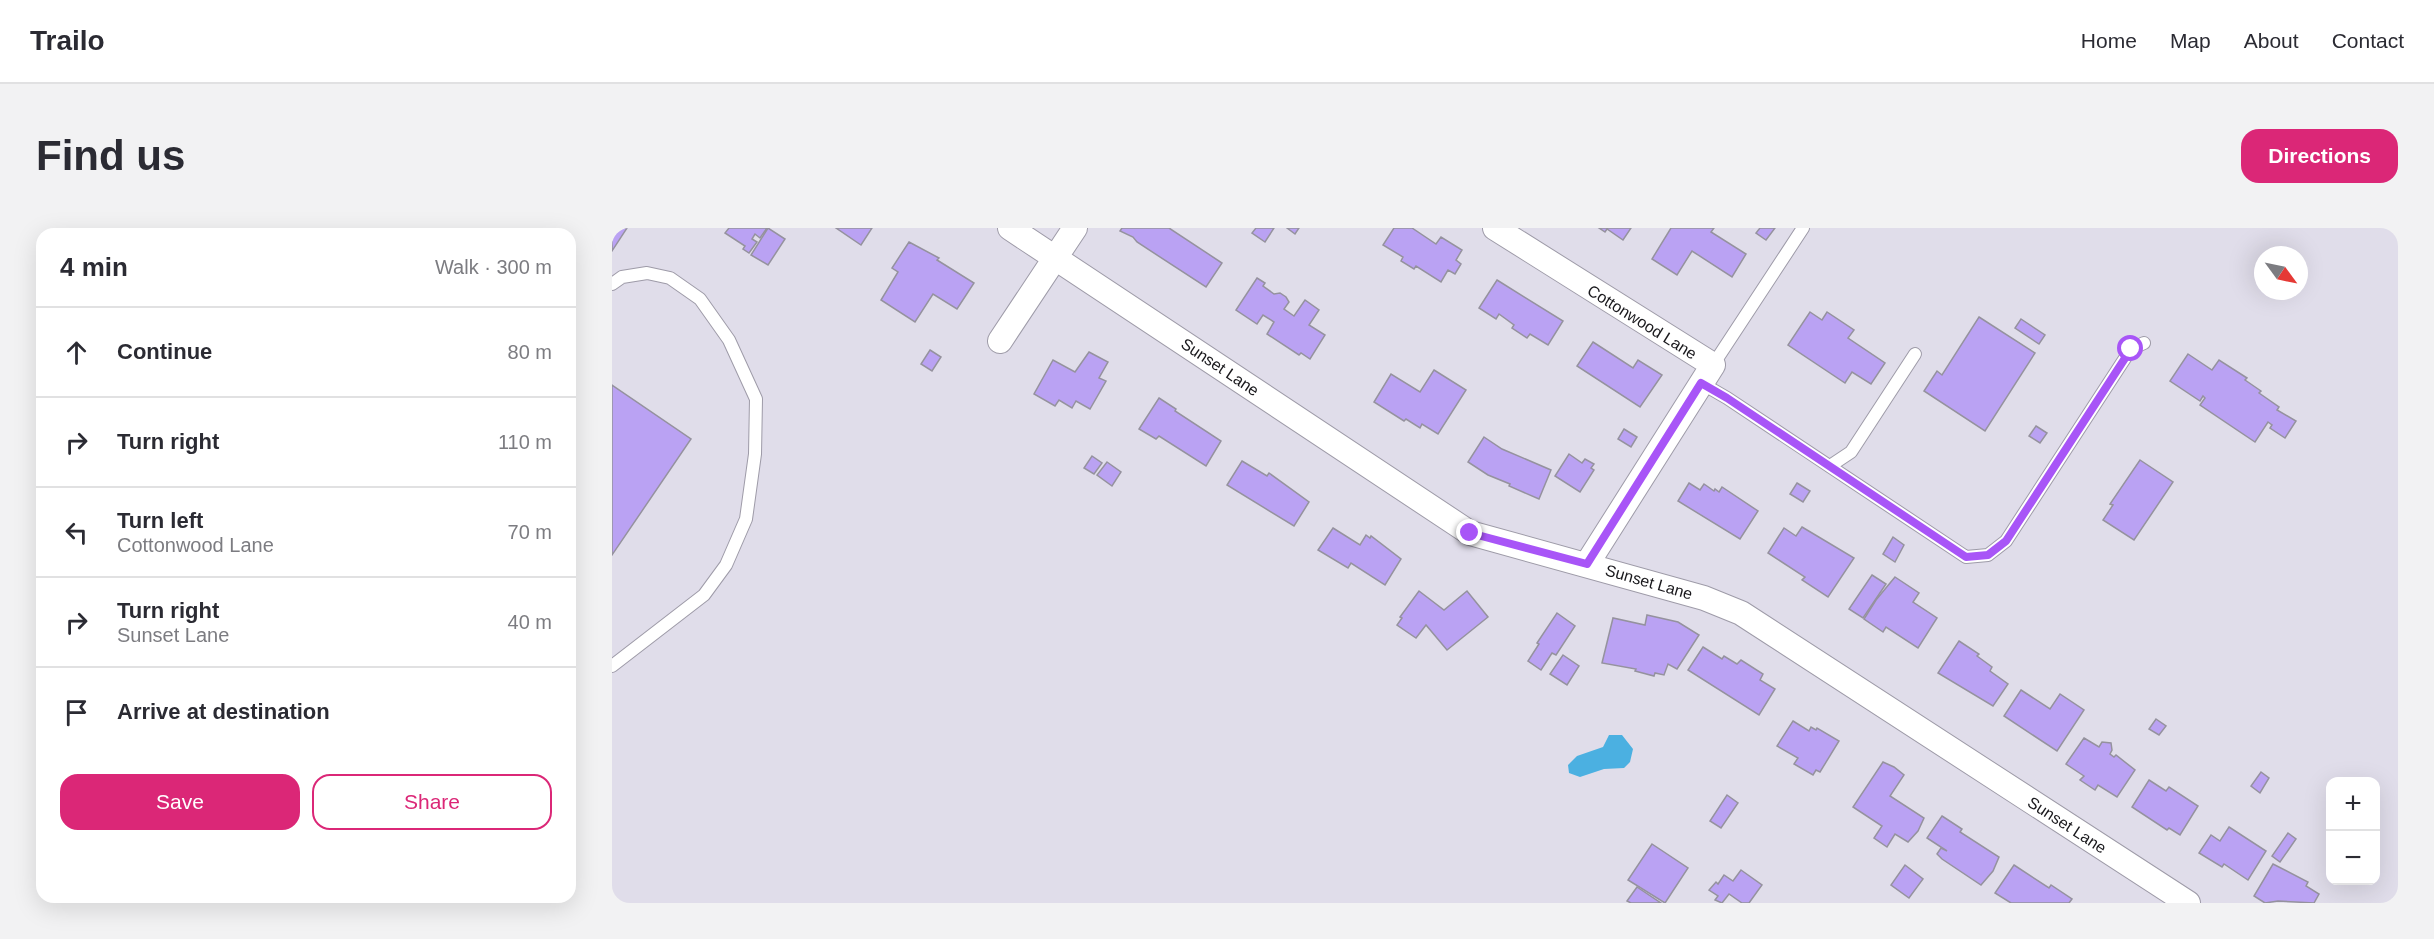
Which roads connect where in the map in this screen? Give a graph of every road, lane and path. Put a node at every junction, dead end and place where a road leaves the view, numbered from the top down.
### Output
1 (1010, 228) edge
2 (1075, 228) edge
3 (1495, 228) edge
4 (1803, 228) edge
5 (1056, 258) junction
6 (612, 284) edge
7 (1000, 341) dead end
8 (2144, 343) dead end
9 (1915, 354) dead end
10 (1707, 374) junction
11 (1830, 466) junction
12 (1587, 564) junction
13 (612, 666) edge
14 (2188, 903) edge

1 - 5 street, Sunset Lane
2 - 5 street
3 - 10 street, Cottonwood Lane
4 - 10 lane
5 - 7 street
5 - 12 street, Sunset Lane
6 - 13 lane
8 - 11 lane
9 - 11 lane
10 - 11 lane
10 - 12 street, Cottonwood Lane
12 - 14 street, Sunset Lane

